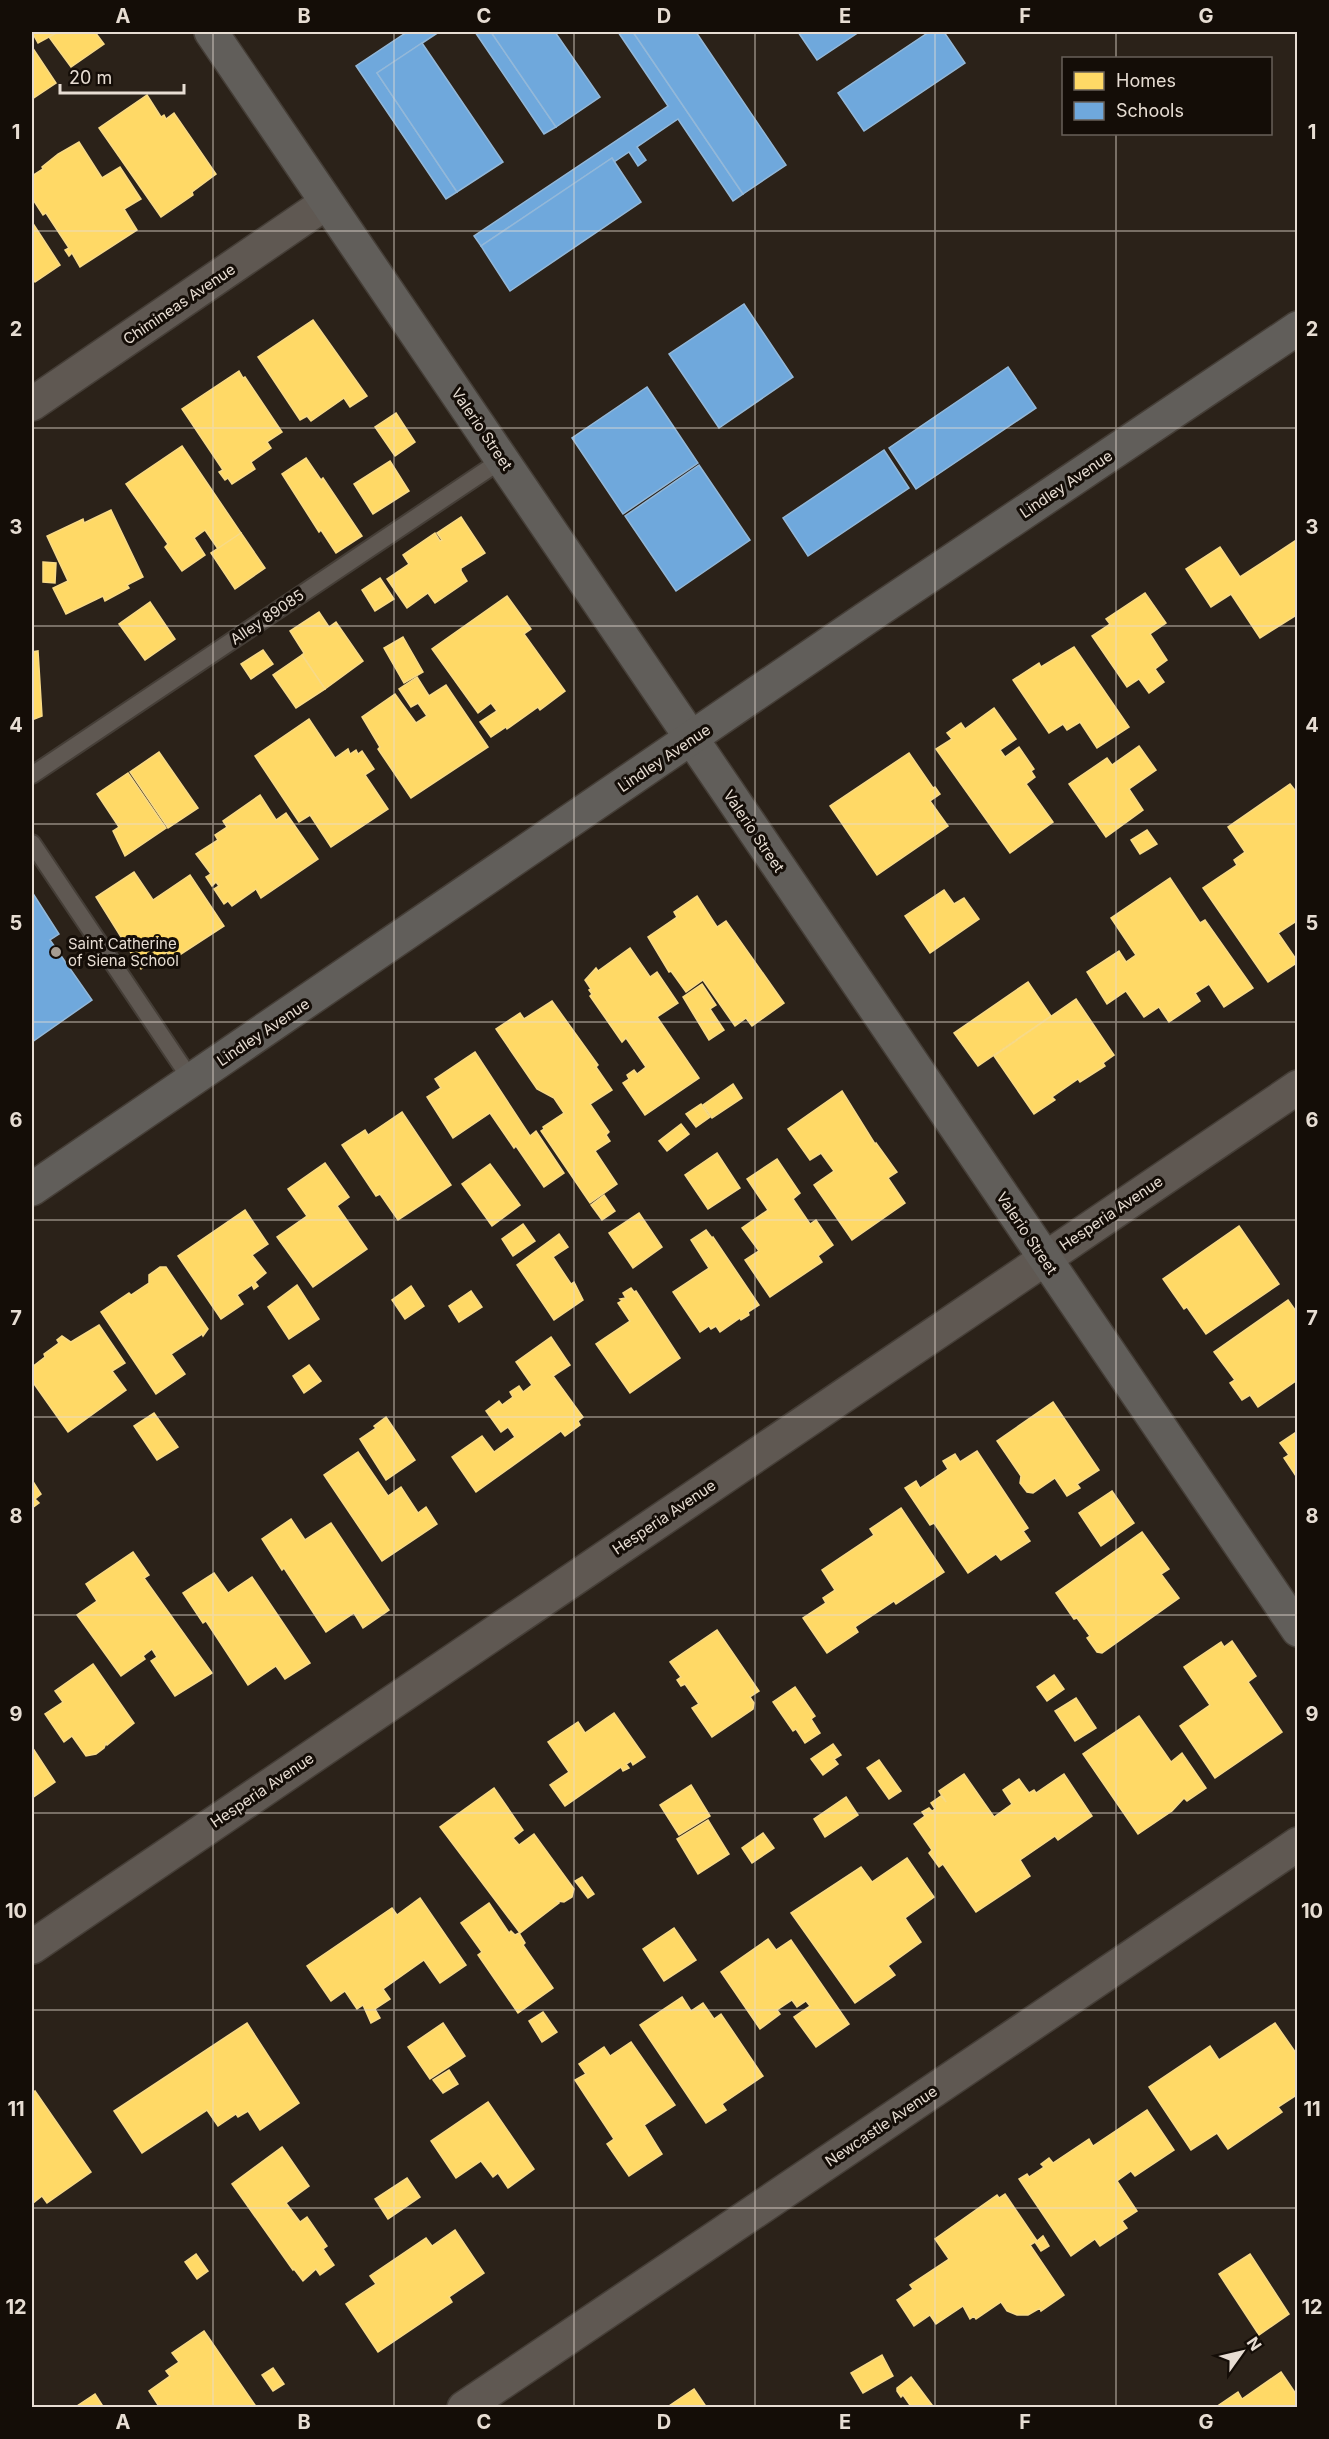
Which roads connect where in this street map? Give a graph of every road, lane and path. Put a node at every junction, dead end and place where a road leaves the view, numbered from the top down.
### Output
1 (211, 32) edge
2 (327, 203) junction
3 (1298, 328) edge
4 (32, 404) edge
5 (502, 459) junction
6 (691, 739) junction
7 (32, 775) edge
8 (32, 843) edge
9 (192, 1081) junction
10 (1298, 1087) edge
11 (32, 1189) edge
12 (1044, 1258) junction
13 (1298, 1630) edge
14 (1298, 1844) edge
15 (32, 1947) edge
16 (464, 2408) edge

1 - 2 street, Valerio Street
2 - 4 street, Chimineas Avenue
2 - 5 street, Valerio Street
3 - 6 street, Lindley Avenue
5 - 6 street, Valerio Street
5 - 7 lane, Alley 89085
6 - 9 street, Lindley Avenue
6 - 12 street, Valerio Street
8 - 9 lane
9 - 11 street, Lindley Avenue
10 - 12 street, Hesperia Avenue
12 - 13 street, Valerio Street
12 - 15 street, Hesperia Avenue
14 - 16 street, Newcastle Avenue

